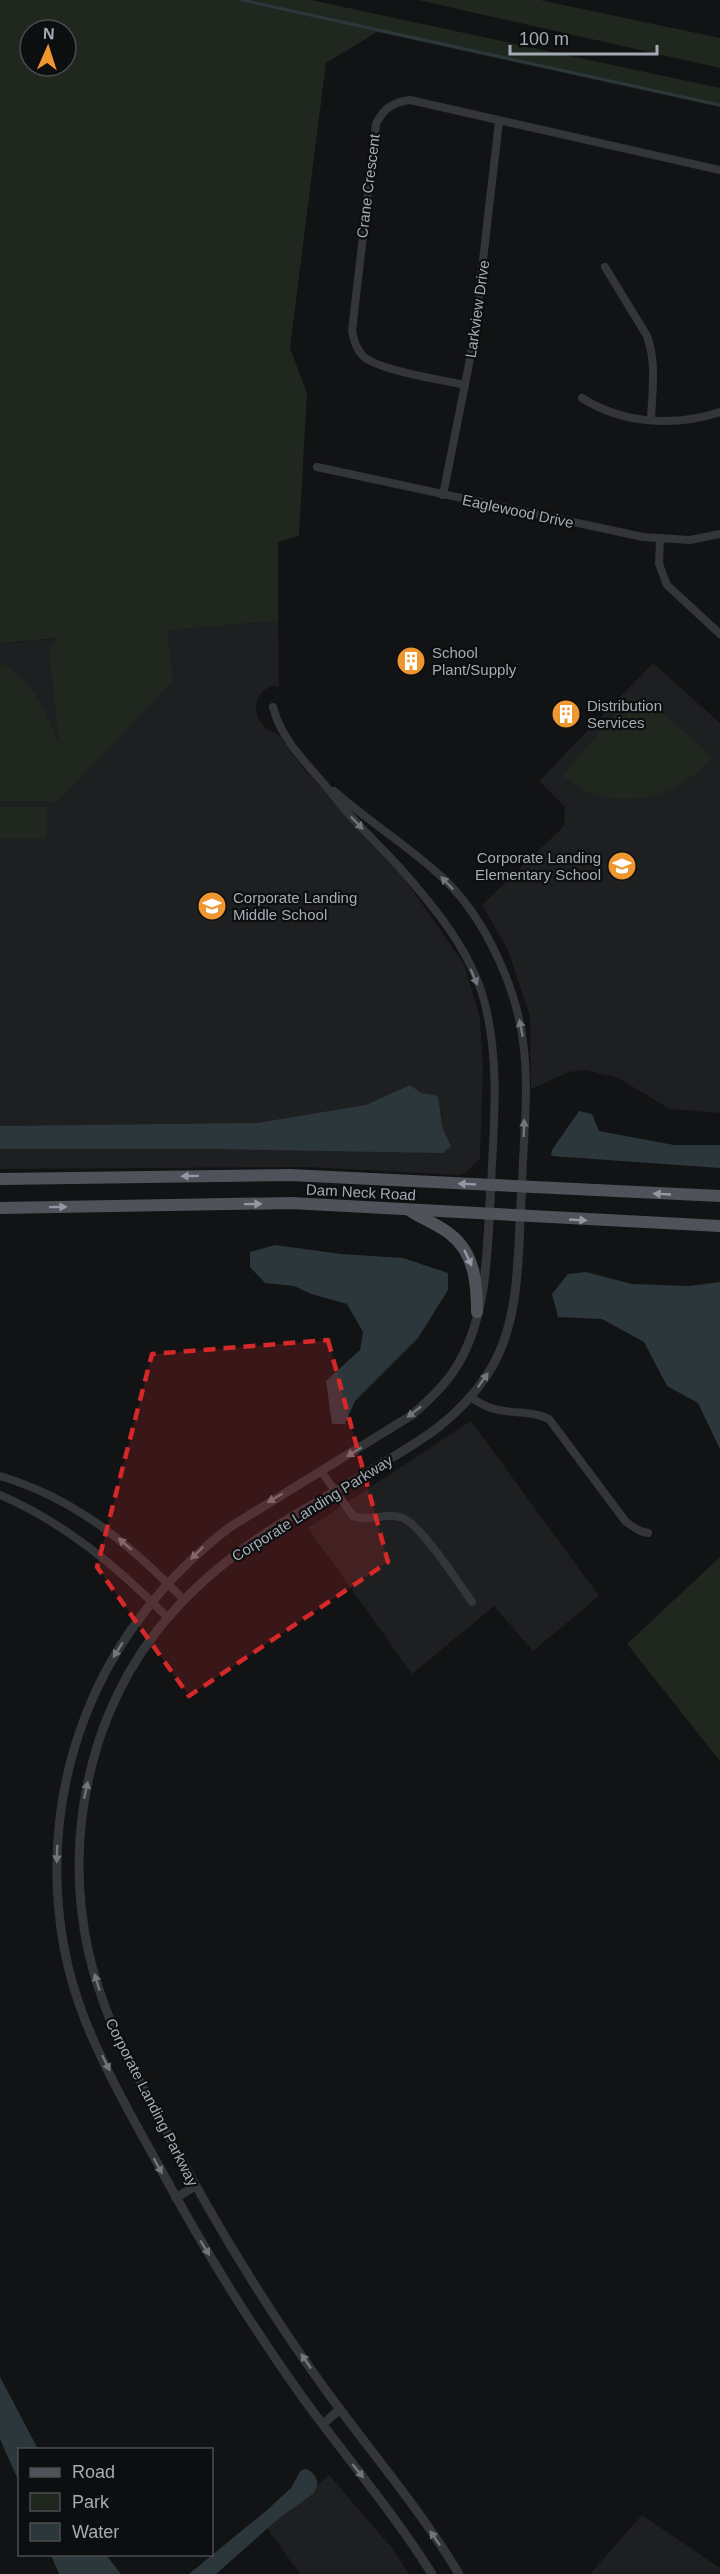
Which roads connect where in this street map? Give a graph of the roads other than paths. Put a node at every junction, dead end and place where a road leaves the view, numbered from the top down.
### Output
1 (500, 121) junction
2 (720, 170) edge
3 (605, 267) dead end
4 (465, 385) junction
5 (582, 398) dead end
6 (720, 412) edge
7 (651, 420) junction
8 (317, 467) dead end
9 (443, 495) junction
10 (720, 534) edge
11 (660, 540) junction
12 (720, 634) edge
13 (273, 707) dead end
14 (319, 778) junction
15 (0, 1179) edge
16 (491, 1185) junction
17 (522, 1186) junction
18 (720, 1196) edge
19 (0, 1208) edge
20 (408, 1210) junction
21 (489, 1215) junction
22 (520, 1216) junction
23 (720, 1226) edge
24 (477, 1312) junction
25 (471, 1397) junction
26 (321, 1471) junction
27 (0, 1476) edge
28 (335, 1491) junction
29 (0, 1495) edge
30 (648, 1533) dead end
31 (168, 1583) junction
32 (184, 1600) junction
33 (151, 1602) junction
34 (472, 1602) dead end
35 (168, 1618) junction
36 (195, 2186) junction
37 (176, 2198) junction
38 (340, 2409) junction
39 (323, 2424) junction
40 (432, 2574) edge
41 (459, 2574) edge

1 - 2 street, Crane Crescent
1 - 4 street, Larkview Drive
1 - 4 street, Crane Crescent
3 - 7 street
4 - 9 street, Larkview Drive
5 - 7 street
6 - 7 street
8 - 9 street, Eaglewood Drive
9 - 11 street, Eaglewood Drive
10 - 11 street, Eaglewood Drive
11 - 12 street
13 - 14 street, Corporate Landing Parkway
14 -> 16 street, Corporate Landing Parkway
17 -> 14 street, Corporate Landing Parkway
16 -> 15 main road, Dam Neck Road
16 - 17 main road, Dam Neck Road
16 - 21 street, Corporate Landing Parkway
18 -> 17 main road, Dam Neck Road
17 - 22 street, Corporate Landing Parkway
19 -> 20 main road, Dam Neck Road
20 - 21 main road, Dam Neck Road
20 -> 24 main road
21 - 22 main road, Dam Neck Road
21 - 24 street, Corporate Landing Parkway
22 -> 23 main road, Dam Neck Road
25 -> 22 street, Corporate Landing Parkway
24 -> 26 street, Corporate Landing Parkway
25 - 28 street, Corporate Landing Parkway
25 - 30 street
26 - 28 street
26 -> 31 street, Corporate Landing Parkway
31 -> 27 street
28 - 32 street, Corporate Landing Parkway
28 - 34 street
29 - 33 street
31 - 32 street
31 - 33 street, Corporate Landing Parkway
32 - 35 street, Corporate Landing Parkway
33 - 35 street
33 -> 37 street, Corporate Landing Parkway
36 -> 35 street, Corporate Landing Parkway
36 - 37 street
38 -> 36 street, Corporate Landing Parkway
37 -> 39 street, Corporate Landing Parkway
38 - 39 street
41 -> 38 street, Corporate Landing Parkway
39 -> 40 street, Corporate Landing Parkway

